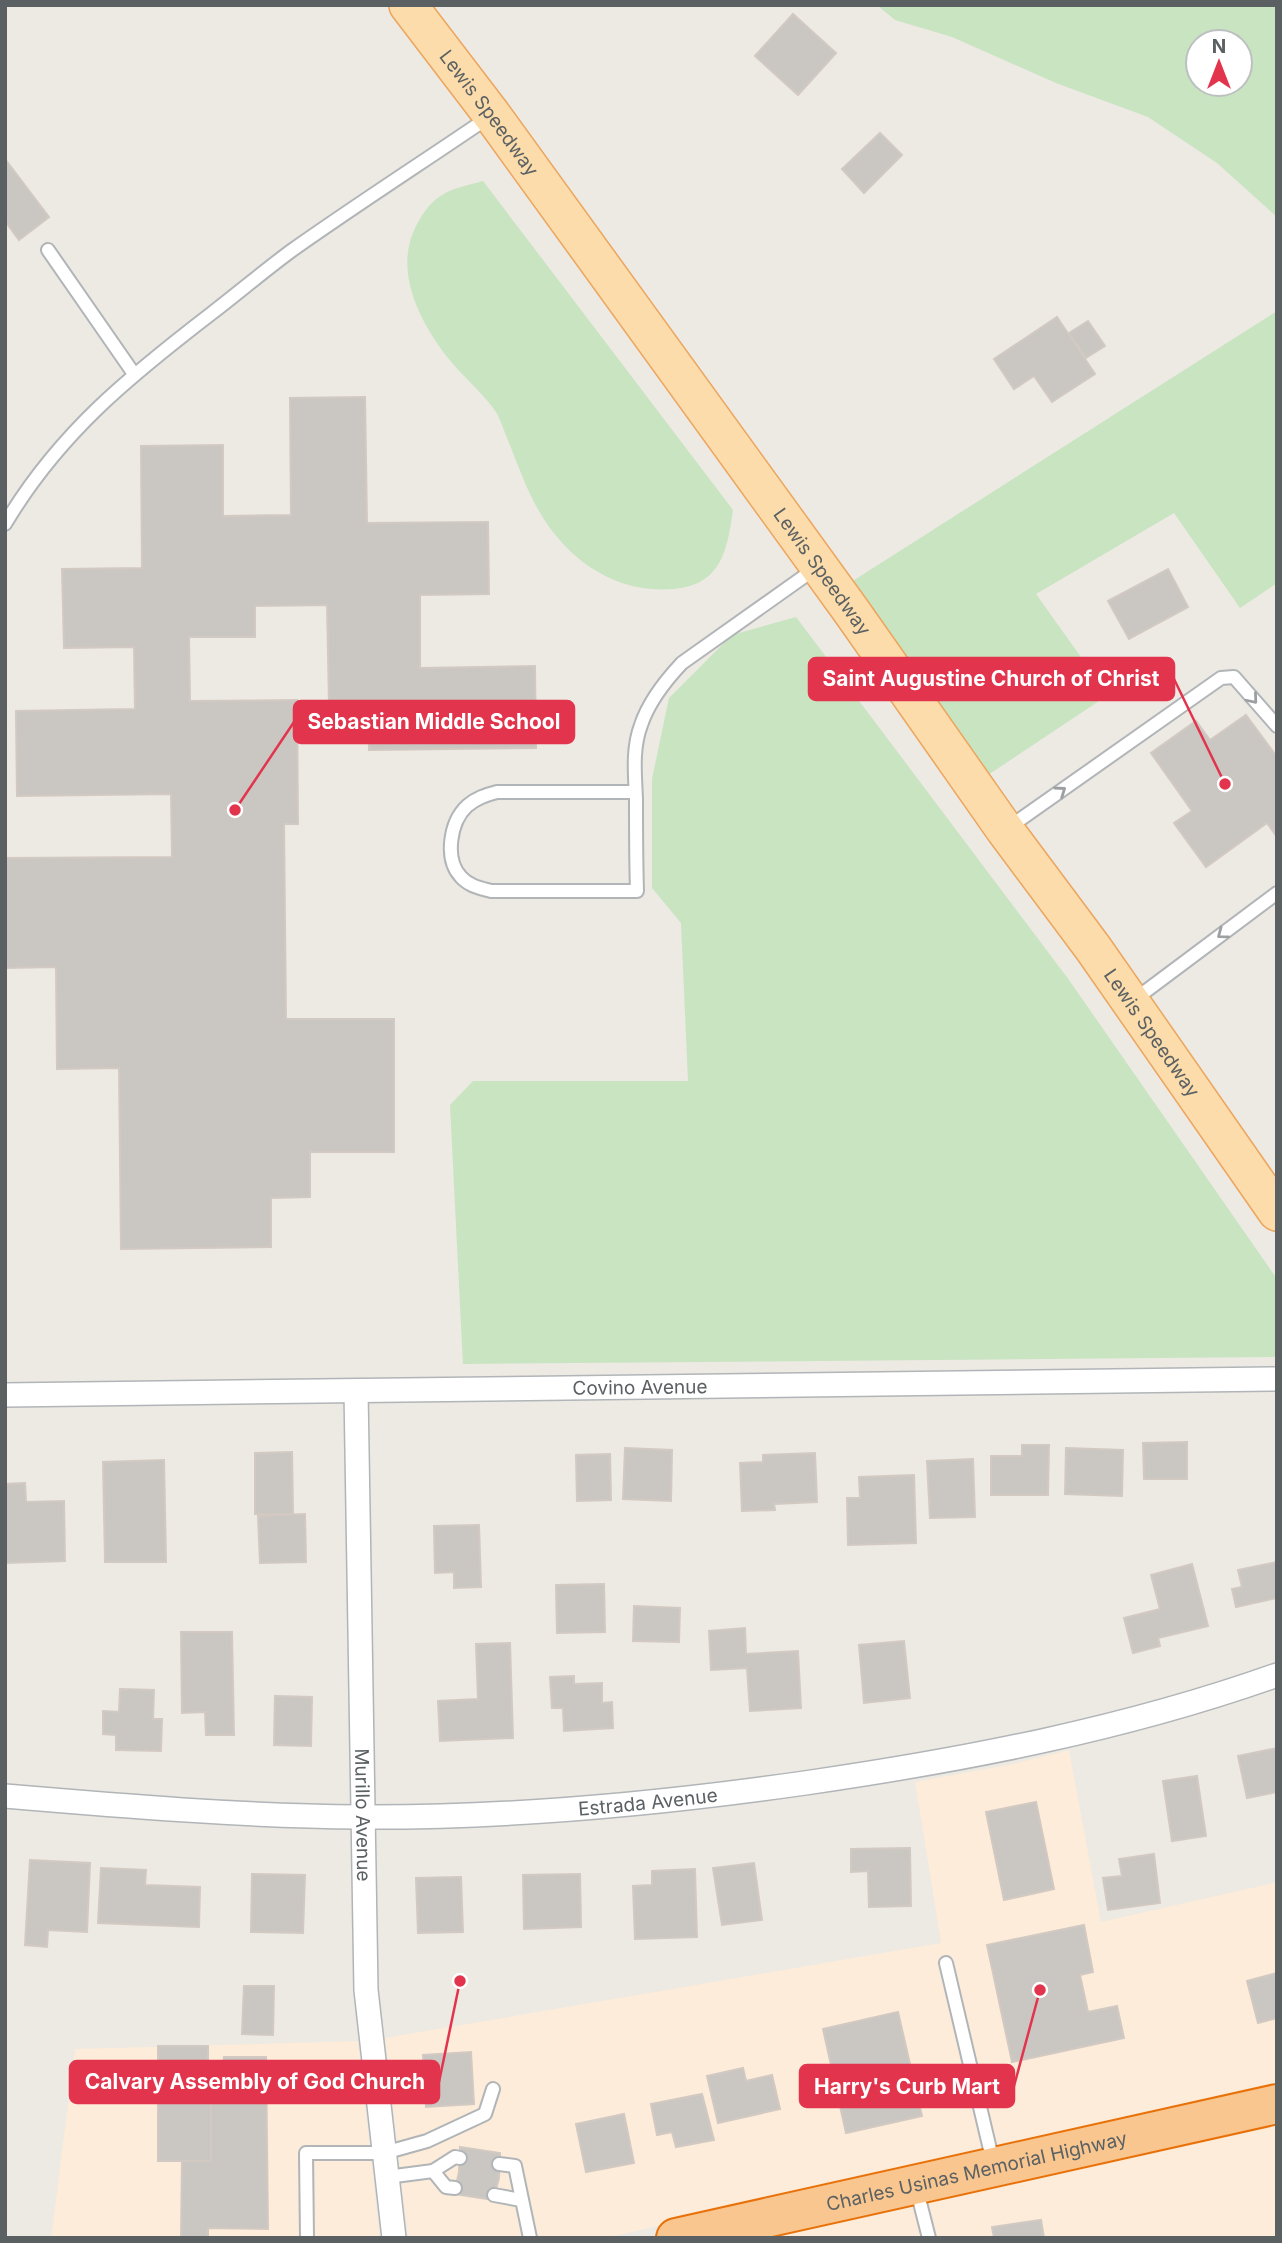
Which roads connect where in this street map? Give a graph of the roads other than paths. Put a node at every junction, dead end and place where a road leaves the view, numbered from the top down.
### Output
1 (408, 5) edge
2 (492, 115) junction
3 (48, 250) dead end
4 (134, 374) junction
5 (5, 524) edge
6 (817, 567) junction
7 (1277, 726) edge
8 (635, 792) junction
9 (1005, 830) junction
10 (1277, 894) edge
11 (1131, 1002) junction
12 (1277, 1212) edge
13 (1277, 1379) edge
14 (356, 1391) junction
15 (5, 1395) edge
16 (1277, 1675) edge
17 (5, 1796) edge
18 (364, 1817) junction
19 (946, 1963) dead end
20 (493, 2089) dead end
21 (1277, 2104) edge
22 (384, 2153) junction
23 (460, 2158) dead end
24 (499, 2164) dead end
25 (994, 2166) junction
26 (433, 2171) junction
27 (387, 2177) junction
28 (915, 2184) junction
29 (455, 2188) dead end
30 (494, 2195) dead end
31 (521, 2200) junction
32 (307, 2238) edge
33 (394, 2238) edge
34 (530, 2238) edge
35 (676, 2238) edge
36 (929, 2238) edge

1 - 2 main road, Lewis Speedway
2 - 4 lane
2 - 6 main road, Lewis Speedway
3 - 4 lane
4 - 5 lane
6 - 8 lane
6 - 9 main road, Lewis Speedway
9 -> 7 lane
8 - 8 lane
9 - 11 main road, Lewis Speedway
10 -> 11 lane
11 - 12 main road, Lewis Speedway
13 - 14 street, Covino Avenue
14 - 15 street, Covino Avenue
14 - 18 street, Murillo Avenue
16 - 18 street, Estrada Avenue
17 - 18 street, Estrada Avenue
18 - 22 street, Murillo Avenue
19 - 25 lane
20 - 22 lane
21 - 25 highway, Charles Usinas Memorial Highway
22 - 27 street, Murillo Avenue
22 - 32 lane
23 - 26 lane
24 - 31 lane
25 - 28 highway, Charles Usinas Memorial Highway
26 - 27 lane
26 - 29 lane
27 - 33 street, Murillo Avenue
28 - 35 highway, Charles Usinas Memorial Highway
28 - 36 lane
30 - 31 lane
31 - 34 lane

